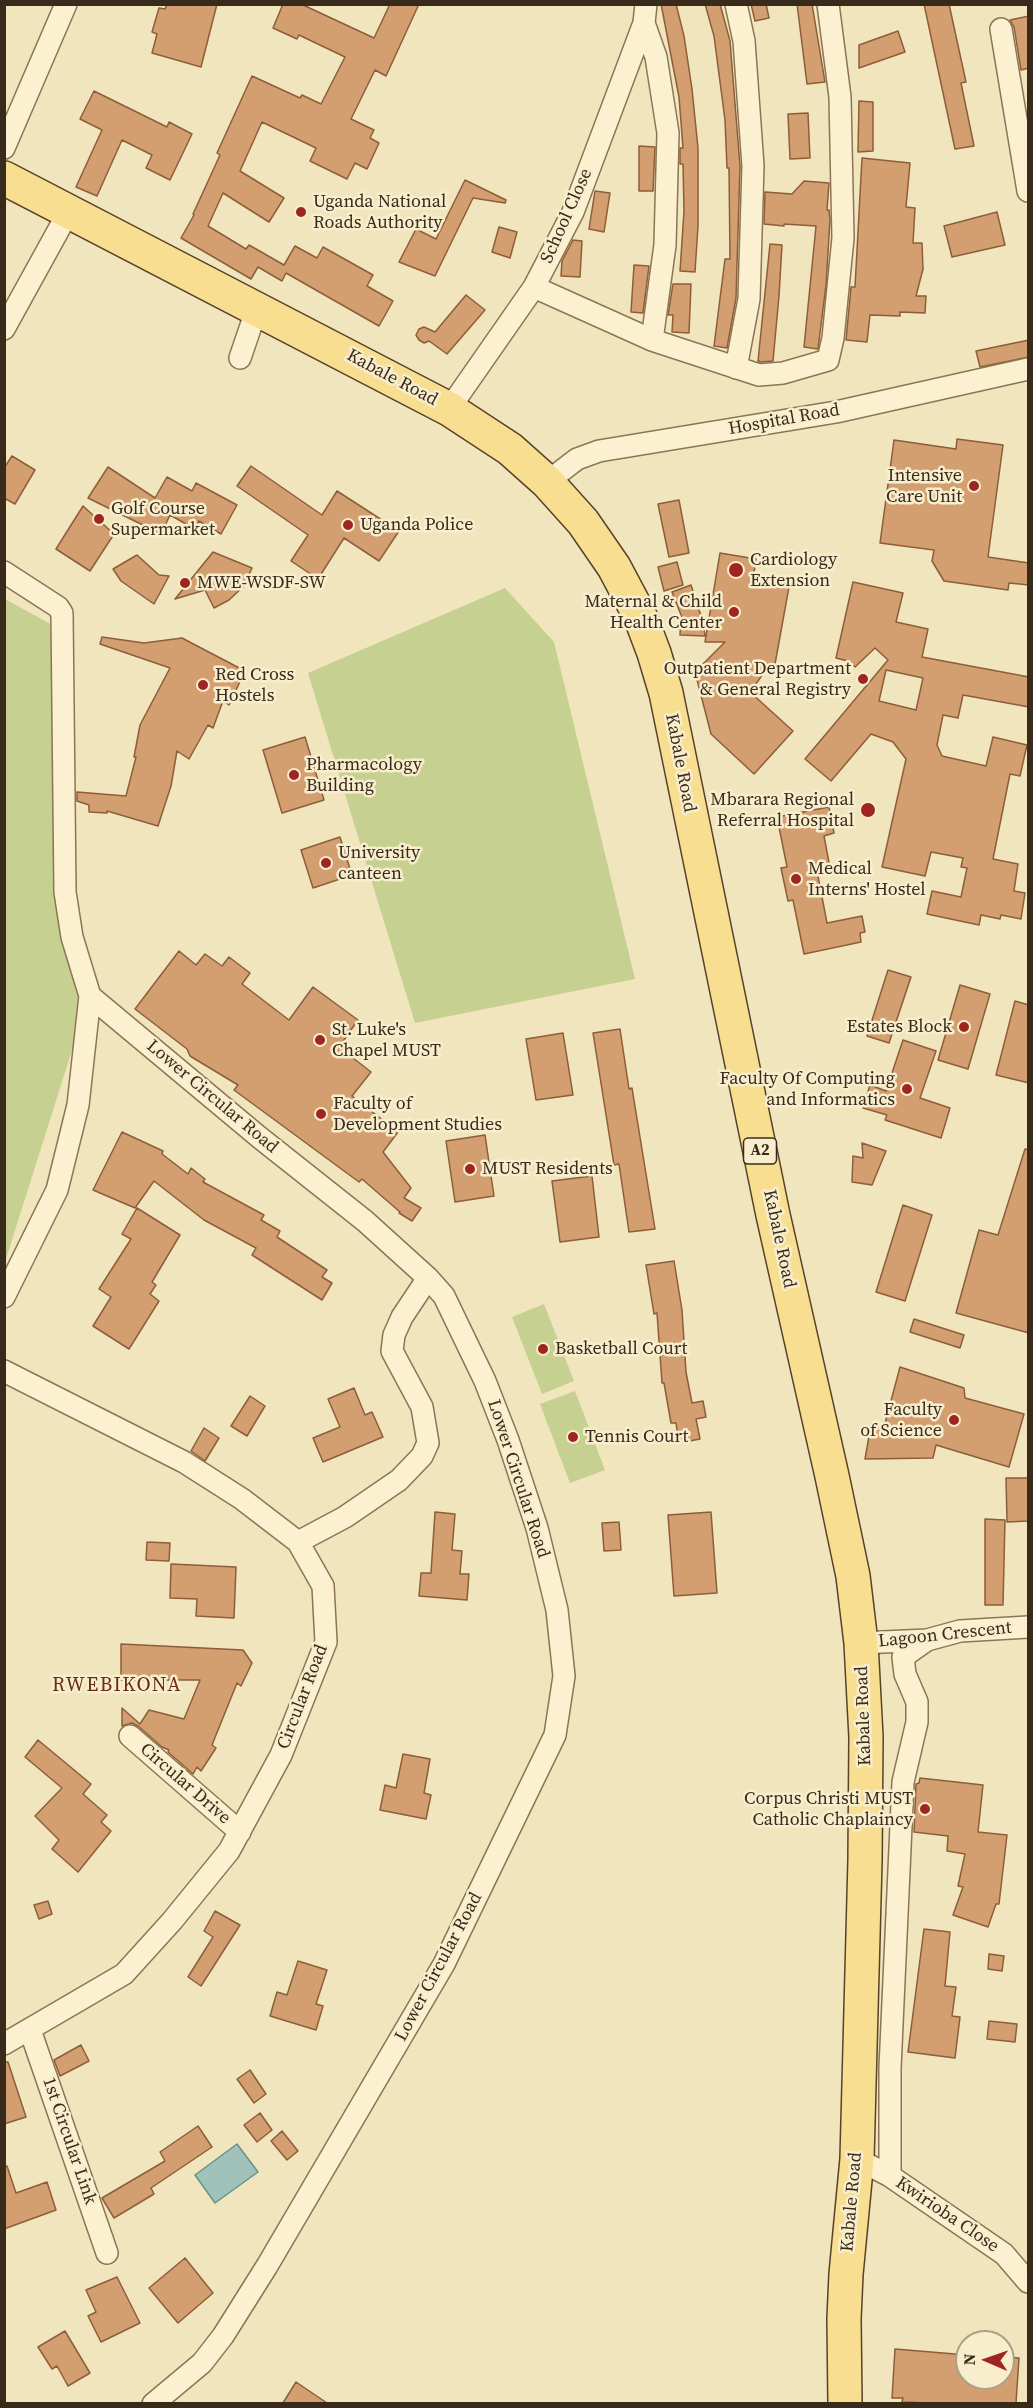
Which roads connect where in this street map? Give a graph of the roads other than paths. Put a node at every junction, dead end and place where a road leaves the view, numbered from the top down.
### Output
1 (66, 4) edge
2 (736, 4) edge
3 (828, 4) edge
4 (645, 14) edge
5 (1001, 29) dead end
6 (4, 148) edge
7 (4, 178) edge
8 (1029, 190) edge
9 (69, 211) junction
10 (534, 287) junction
11 (257, 308) junction
12 (4, 329) edge
13 (652, 340) junction
14 (240, 358) dead end
15 (735, 368) junction
16 (1029, 369) edge
17 (449, 409) junction
18 (547, 482) junction
19 (4, 572) edge
20 (90, 996) junction
21 (428, 1278) junction
22 (4, 1297) edge
23 (4, 1371) edge
24 (298, 1542) junction
25 (1029, 1627) edge
26 (927, 1640) junction
27 (861, 1643) junction
28 (130, 1736) dead end
29 (240, 1832) junction
30 (30, 2030) junction
31 (4, 2044) edge
32 (857, 2159) junction
33 (890, 2176) junction
34 (107, 2253) dead end
35 (1029, 2282) edge
36 (153, 2403) edge
37 (845, 2403) edge

1 - 6 street
2 - 15 street
3 - 15 street
4 - 10 street, School Close
4 - 13 street
5 - 8 street
7 - 9 main road, A2
9 - 11 main road, Kabale Road / A2
9 - 12 street
10 - 13 street
10 - 17 street, School Close
11 - 14 street
11 - 17 main road, Kabale Road / A2
13 - 15 street
16 - 18 street, Hospital Road
17 - 18 main road, Kabale Road / A2
18 - 27 main road, Kabale Road / A2
19 - 20 street
20 - 21 street, Lower Circular Road
20 - 22 street
21 - 24 street
21 - 36 street, Lower Circular Road
23 - 24 street, Circular Road
24 - 29 street, Circular Road
25 - 26 street, Lagoon Crescent
26 - 27 street, Lagoon Crescent
26 - 33 street
27 - 32 main road, Kabale Road / A2
28 - 29 street, Circular Drive
29 - 30 street, Circular Road
30 - 31 street, Circular Road
30 - 34 street, 1st Circular Link
32 - 33 street, Kwirioba Close
32 - 37 main road, Kabale Road / A2
33 - 35 street, Kwirioba Close

